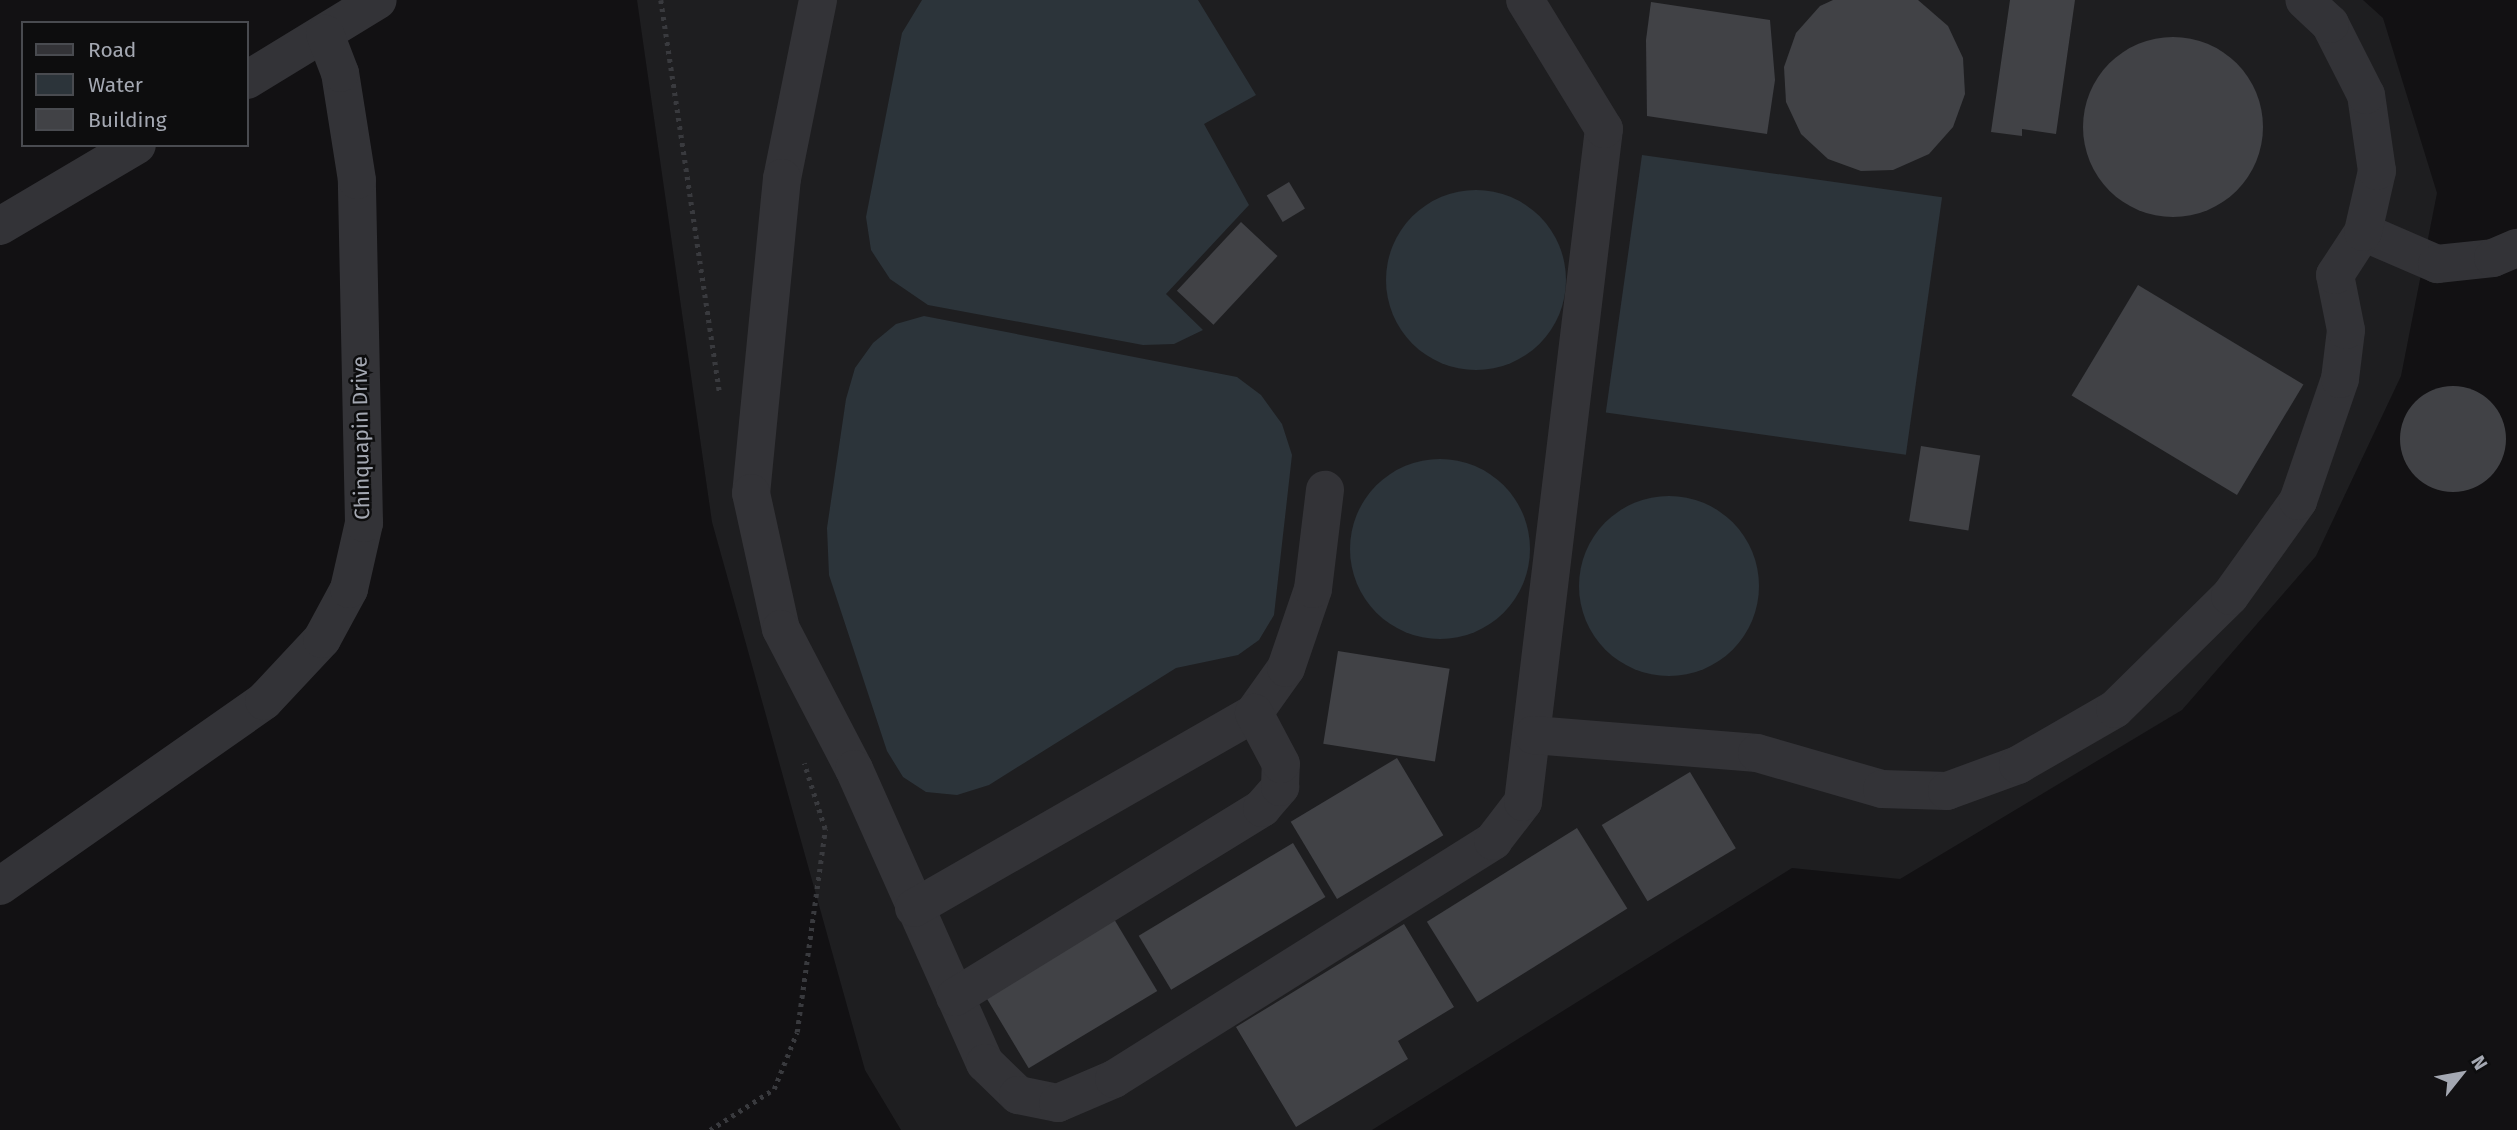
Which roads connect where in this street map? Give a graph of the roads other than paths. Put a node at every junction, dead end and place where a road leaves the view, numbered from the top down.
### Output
1 (378, 0) edge
2 (818, 0) edge
3 (2304, 0) edge
4 (1528, 1) edge
5 (325, 34) junction
6 (248, 79) edge
7 (134, 147) edge
8 (0, 226) edge
9 (2363, 232) junction
10 (2517, 248) edge
11 (1325, 491) dead end
12 (1254, 713) junction
13 (1533, 735) junction
14 (0, 886) edge
15 (914, 908) junction
16 (955, 997) junction

1 - 5 street
2 - 15 street
3 - 9 street
4 - 13 street
5 - 6 street
5 - 14 street, Chinquapin Drive
7 - 8 street
9 - 10 street
9 - 13 street
11 - 12 street
12 - 15 street
12 - 16 street
13 - 16 street
15 - 16 street

